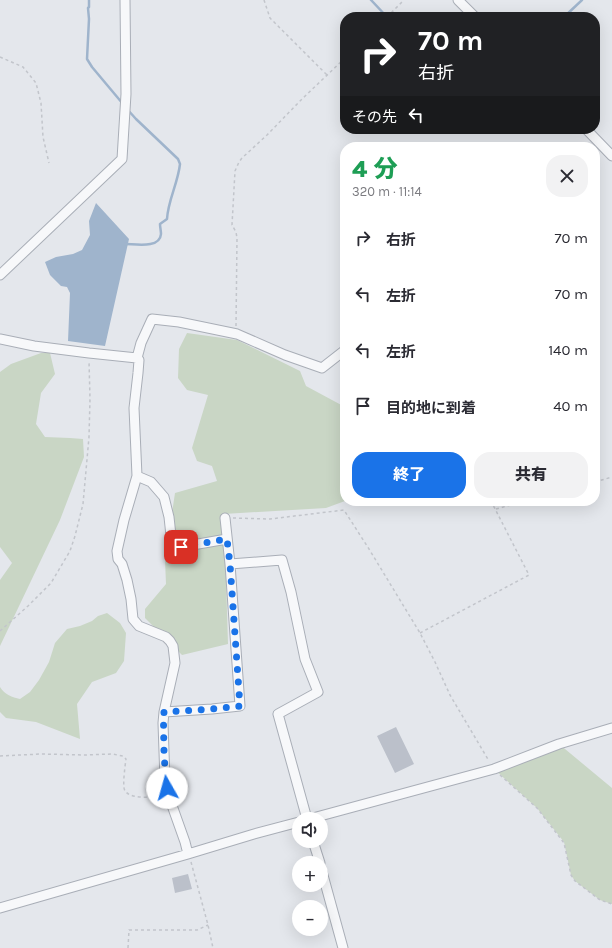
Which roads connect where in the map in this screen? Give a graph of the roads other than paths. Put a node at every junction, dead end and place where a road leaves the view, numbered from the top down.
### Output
1 (125, 0) edge
2 (458, 0) edge
3 (470, 12) edge
4 (600, 149) edge
5 (612, 156) edge
6 (0, 275) edge
7 (0, 339) edge
8 (340, 354) edge
9 (137, 358) junction
10 (137, 476) junction
11 (225, 518) road end
12 (227, 539) junction
13 (230, 564) junction
14 (164, 712) junction
15 (612, 728) edge
16 (306, 812) edge
17 (328, 814) edge
18 (292, 824) edge
19 (188, 854) junction
20 (328, 892) edge
21 (0, 908) edge
22 (343, 948) edge

1 - 6 street
2 - 3 street
4 - 5 street
7 - 9 street
8 - 9 street
9 - 10 street
10 - 12 street
10 - 14 street
11 - 12 street
12 - 13 street
13 - 14 street
13 - 16 street
14 - 19 street
15 - 17 street
18 - 19 street
19 - 21 street
20 - 22 street

